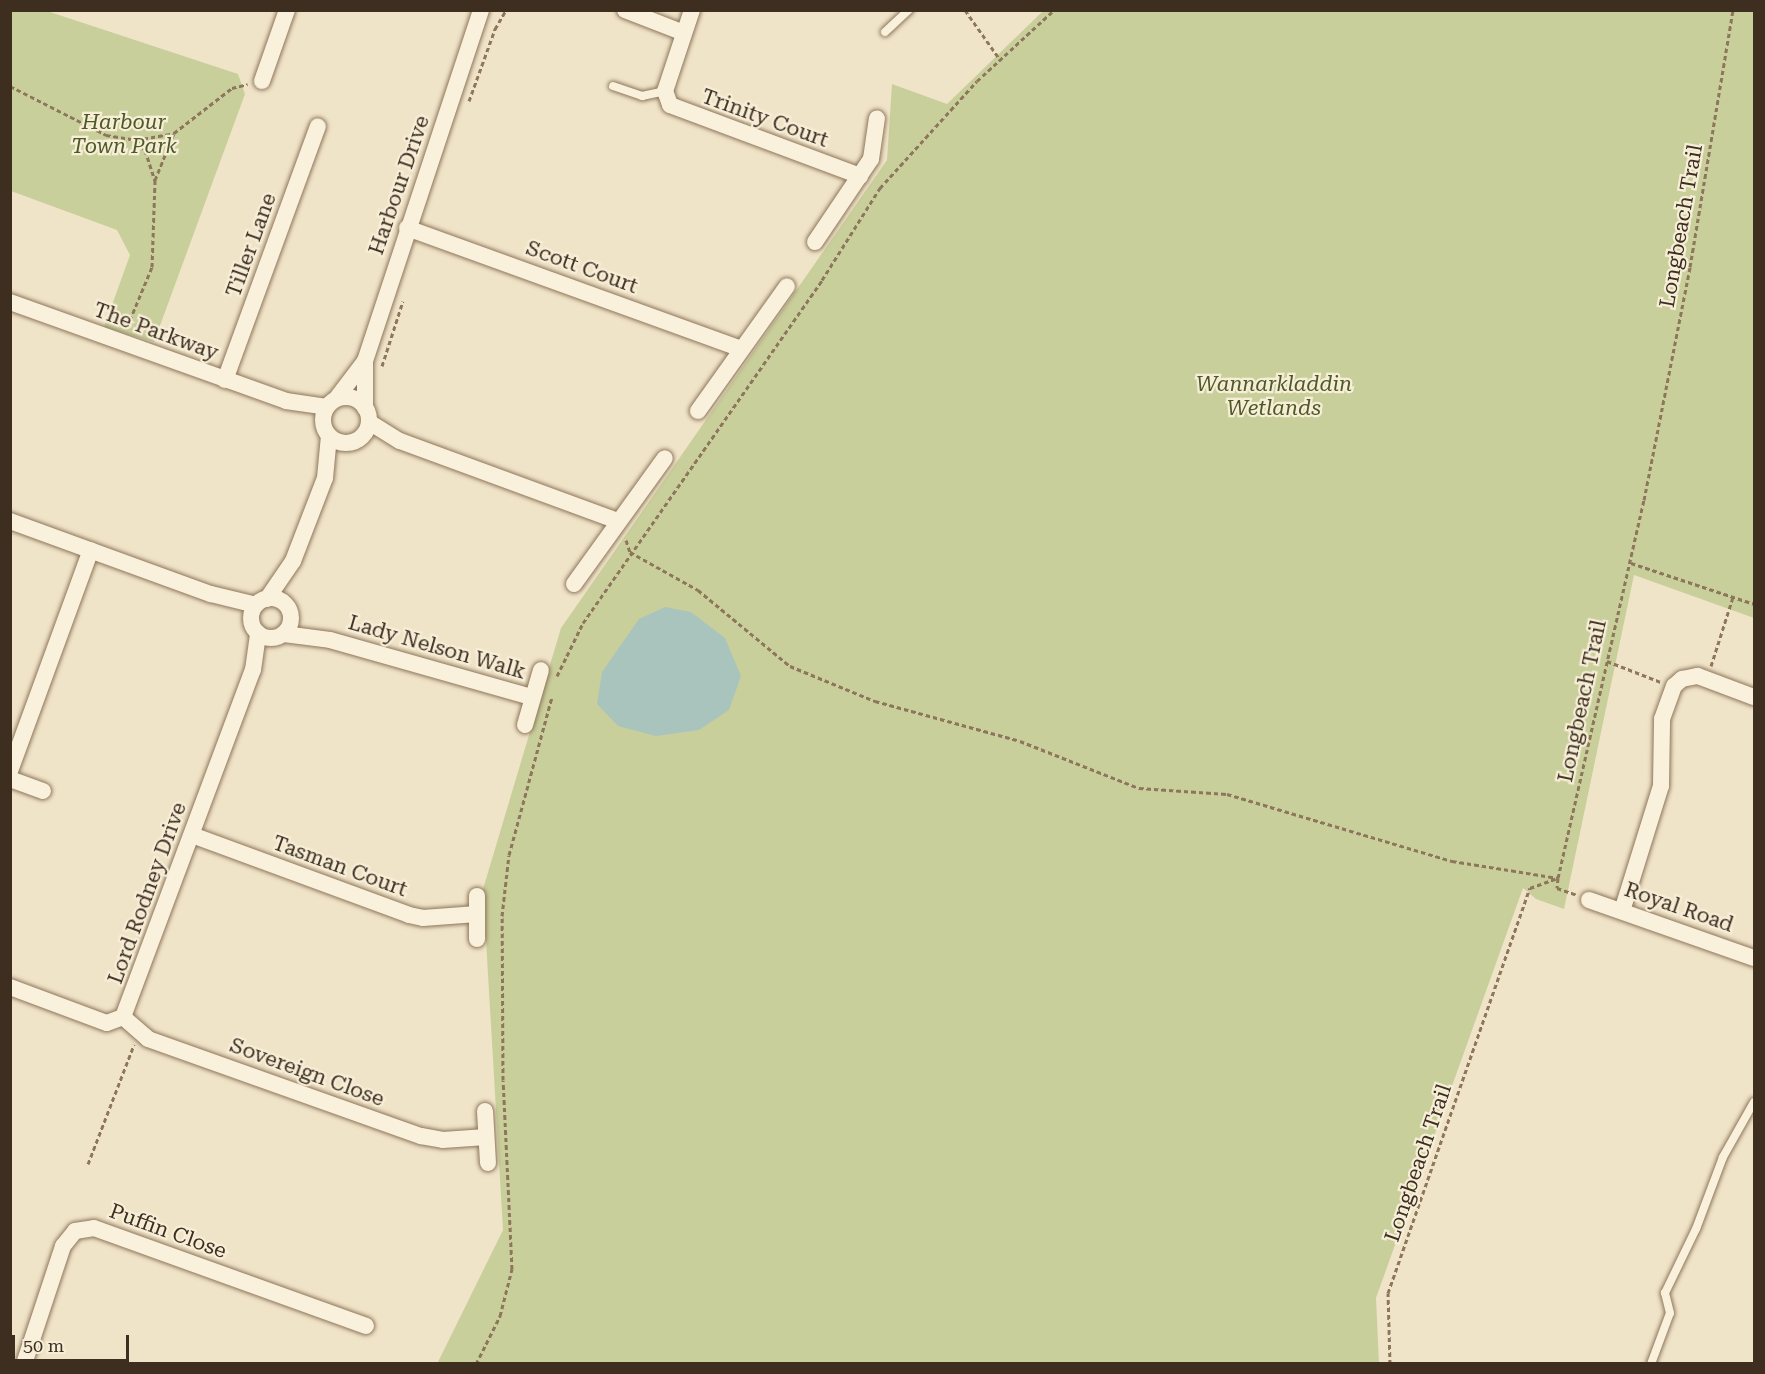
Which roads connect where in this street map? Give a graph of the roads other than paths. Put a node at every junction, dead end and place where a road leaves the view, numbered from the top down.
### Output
1 (287, 10) edge
2 (489, 10) edge
3 (625, 10) edge
4 (692, 10) edge
5 (909, 10) edge
6 (480, 18) edge
7 (885, 32) dead end
8 (684, 33) junction
9 (262, 81) road end
10 (612, 86) dead end
11 (665, 92) junction
12 (878, 118) dead end
13 (318, 126) dead end
14 (860, 176) junction
15 (407, 228) junction
16 (815, 242) dead end
17 (787, 286) dead end
18 (10, 302) edge
19 (741, 349) junction
20 (365, 361) junction
21 (225, 380) junction
22 (286, 401) junction
23 (332, 403) junction
24 (698, 411) dead end
25 (367, 415) junction
26 (326, 430) junction
27 (355, 441) junction
28 (400, 441) junction
29 (665, 458) dead end
30 (325, 478) junction
31 (10, 521) edge
32 (618, 521) junction
33 (91, 550) junction
34 (293, 561) junction
35 (574, 584) dead end
36 (211, 594) junction
37 (262, 602) junction
38 (290, 611) junction
39 (267, 632) junction
40 (330, 640) junction
41 (541, 670) dead end
42 (532, 697) junction
43 (1755, 697) edge
44 (525, 724) dead end
45 (10, 771) edge
46 (10, 779) edge
47 (43, 791) dead end
48 (192, 836) junction
49 (477, 896) dead end
50 (1589, 900) road end
51 (1622, 911) junction
52 (477, 914) junction
53 (477, 939) dead end
54 (1755, 958) edge
55 (10, 987) edge
56 (123, 1017) junction
57 (1755, 1102) edge
58 (485, 1111) dead end
59 (486, 1137) junction
60 (488, 1163) dead end
61 (366, 1326) dead end
62 (23, 1359) edge
63 (1651, 1364) edge

1 - 9 street
2 - 6 street, Harbour Drive
3 - 8 street
4 - 8 street
5 - 7 lane
6 - 15 street, Harbour Drive
8 - 11 street
10 - 11 lane
11 - 14 street, Trinity Court
12 - 14 street
13 - 21 street, Tiller Lane
14 - 16 street
15 - 19 street, Scott Court
15 - 20 street, Harbour Drive
17 - 19 street
18 - 21 street, The Parkway
19 - 24 street
20 - 23 street, Harbour Drive
20 - 25 street, Harbour Drive
21 - 22 street, The Parkway
22 - 23 street, The Parkway
22 - 26 street, The Parkway
23 - 25 street, The Parkway
23 - 26 street
25 - 27 street
25 - 28 street, The Parkway
26 - 27 street, The Parkway
26 - 30 street
27 - 28 street, The Parkway
27 - 30 street
28 - 32 street, The Parkway
29 - 32 street
30 - 34 street
31 - 33 street
32 - 35 street
33 - 36 street
33 - 45 street
34 - 37 street
34 - 38 street
36 - 37 street, Lady Nelson Walk
36 - 39 street
37 - 38 street, Lady Nelson Walk
37 - 39 street
38 - 39 street
38 - 40 street, Lady Nelson Walk
39 - 40 street, Lady Nelson Walk
39 - 48 street, Lord Rodney Drive
40 - 42 street, Lady Nelson Walk
41 - 42 street, Lady Nelson Walk
42 - 44 street, Lady Nelson Walk
43 - 51 street
46 - 47 street
48 - 52 street, Tasman Court
48 - 56 street, Lord Rodney Drive
49 - 52 street
50 - 51 street, Royal Road
51 - 54 street, Royal Road
52 - 53 street
55 - 56 street, Lord Rodney Drive
56 - 59 street, Sovereign Close
57 - 63 lane
58 - 59 street
59 - 60 street
61 - 62 street, Puffin Close

